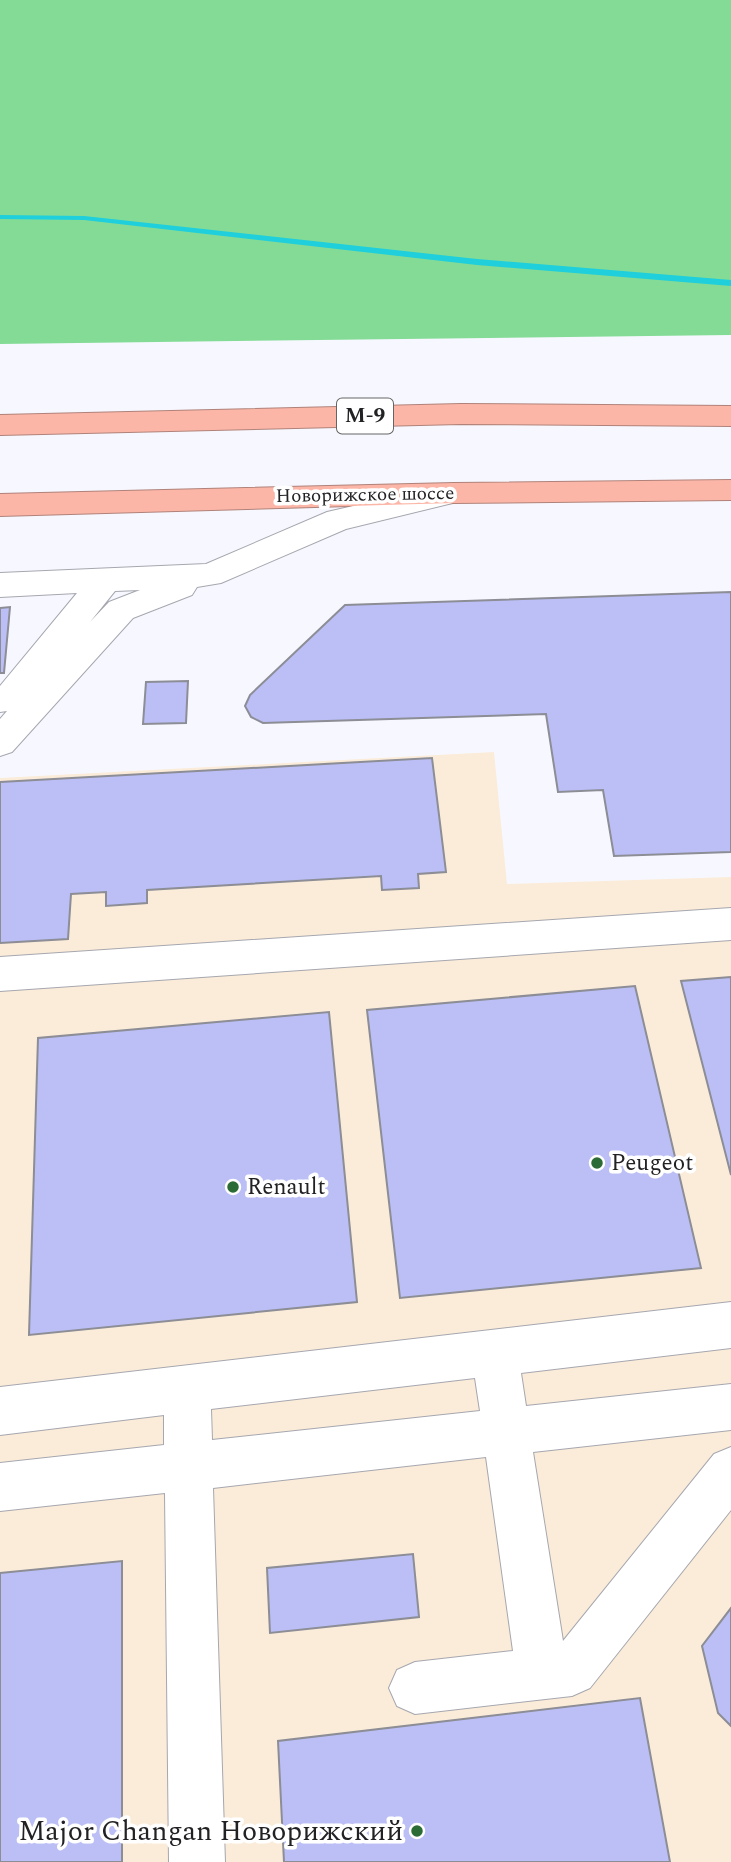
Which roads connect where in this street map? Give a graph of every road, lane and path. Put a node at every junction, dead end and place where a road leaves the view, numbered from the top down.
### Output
1 (731, 416) edge
2 (0, 425) edge
3 (731, 490) edge
4 (454, 493) junction
5 (0, 505) edge
6 (210, 575) junction
7 (106, 580) junction
8 (0, 585) edge
9 (0, 699) edge
10 (0, 742) edge
11 (731, 924) edge
12 (0, 974) edge
13 (731, 1325) edge
14 (495, 1353) junction
15 (187, 1390) junction
16 (731, 1407) edge
17 (0, 1411) edge
18 (507, 1432) junction
19 (188, 1467) junction
20 (731, 1471) edge
21 (0, 1487) edge
22 (542, 1673) junction
23 (415, 1688) dead end
24 (197, 1862) edge

1 - 2 highway, М-9
3 - 4 highway, Новорижское шоссе
4 - 5 highway, Новорижское шоссе
4 - 6 lane
6 - 7 lane
6 - 10 lane
7 - 8 lane
7 - 9 lane
11 - 12 lane
13 - 14 lane
14 - 15 lane
14 - 18 lane
15 - 17 lane
15 - 19 lane
16 - 18 lane
18 - 19 lane
18 - 22 lane
19 - 21 lane
19 - 24 lane
20 - 22 lane
22 - 23 lane

